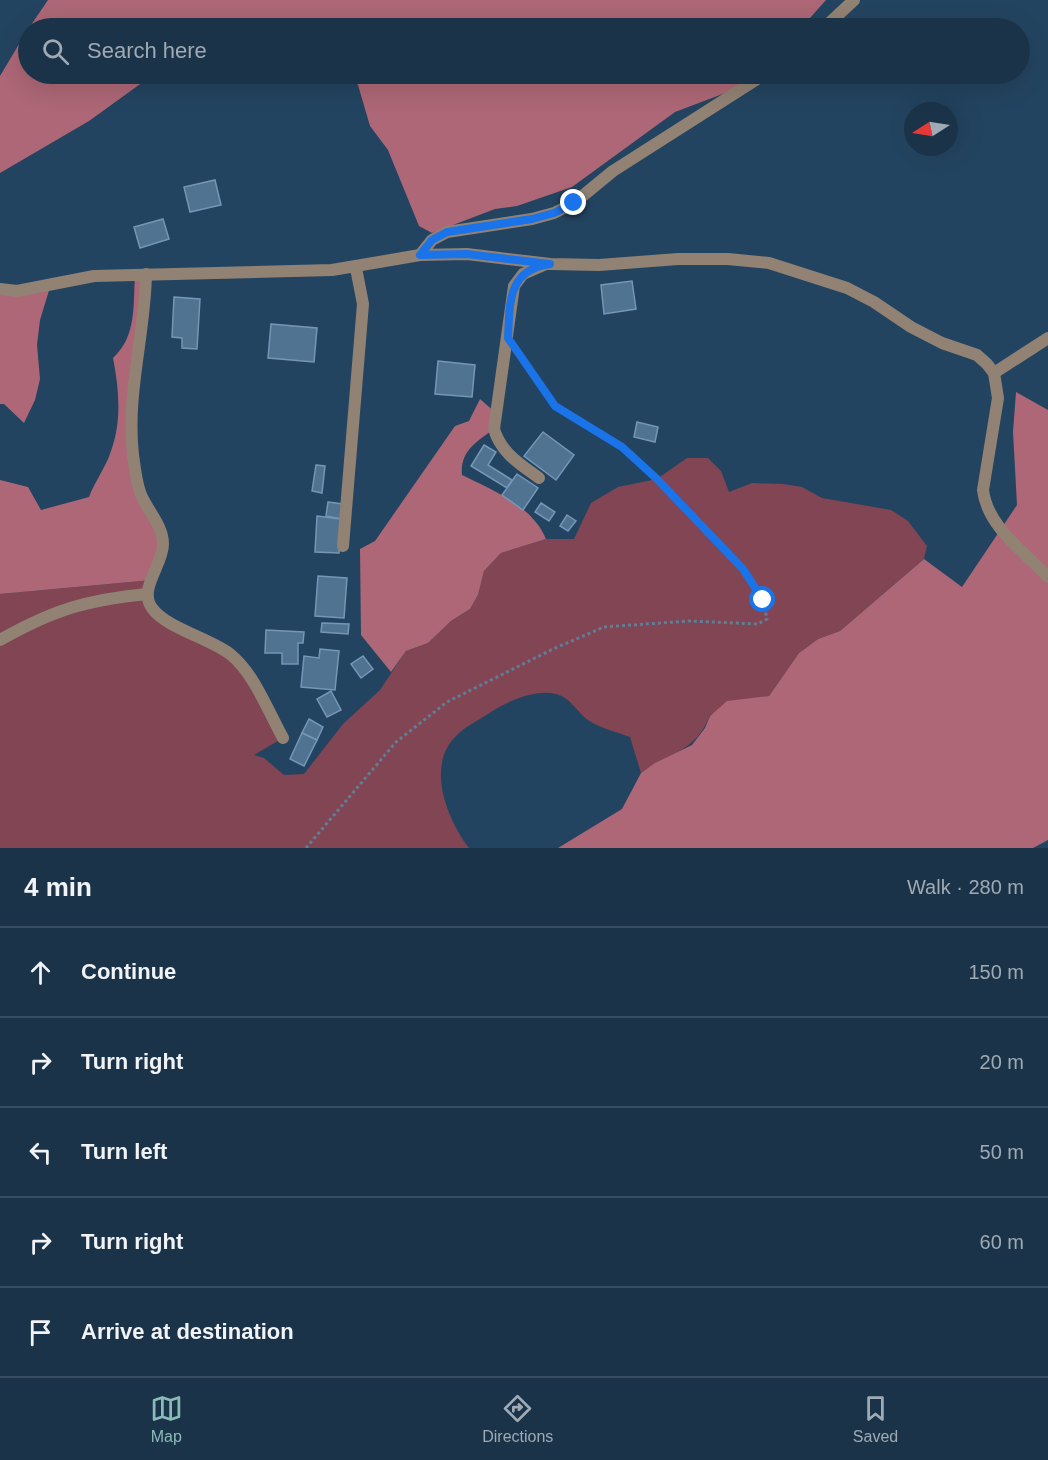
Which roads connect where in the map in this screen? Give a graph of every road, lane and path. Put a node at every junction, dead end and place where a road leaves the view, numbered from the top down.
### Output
1 (854, 0) edge
2 (835, 18) edge
3 (749, 84) edge
4 (420, 255) junction
5 (550, 264) junction
6 (356, 268) junction
7 (146, 274) junction
8 (0, 289) edge
9 (508, 338) junction
10 (1048, 338) edge
11 (994, 373) junction
12 (539, 478) dead end
13 (343, 546) dead end
14 (1048, 577) edge
15 (147, 594) junction
16 (0, 640) edge
17 (283, 738) dead end
18 (306, 848) edge

1 - 2 street
3 - 4 street
4 - 5 street
4 - 6 street
5 - 9 street
5 - 11 street
6 - 7 street
6 - 13 street
7 - 8 street
7 - 15 street
9 - 12 street
9 - 18 path
10 - 11 street
11 - 14 street
15 - 16 street
15 - 17 street

